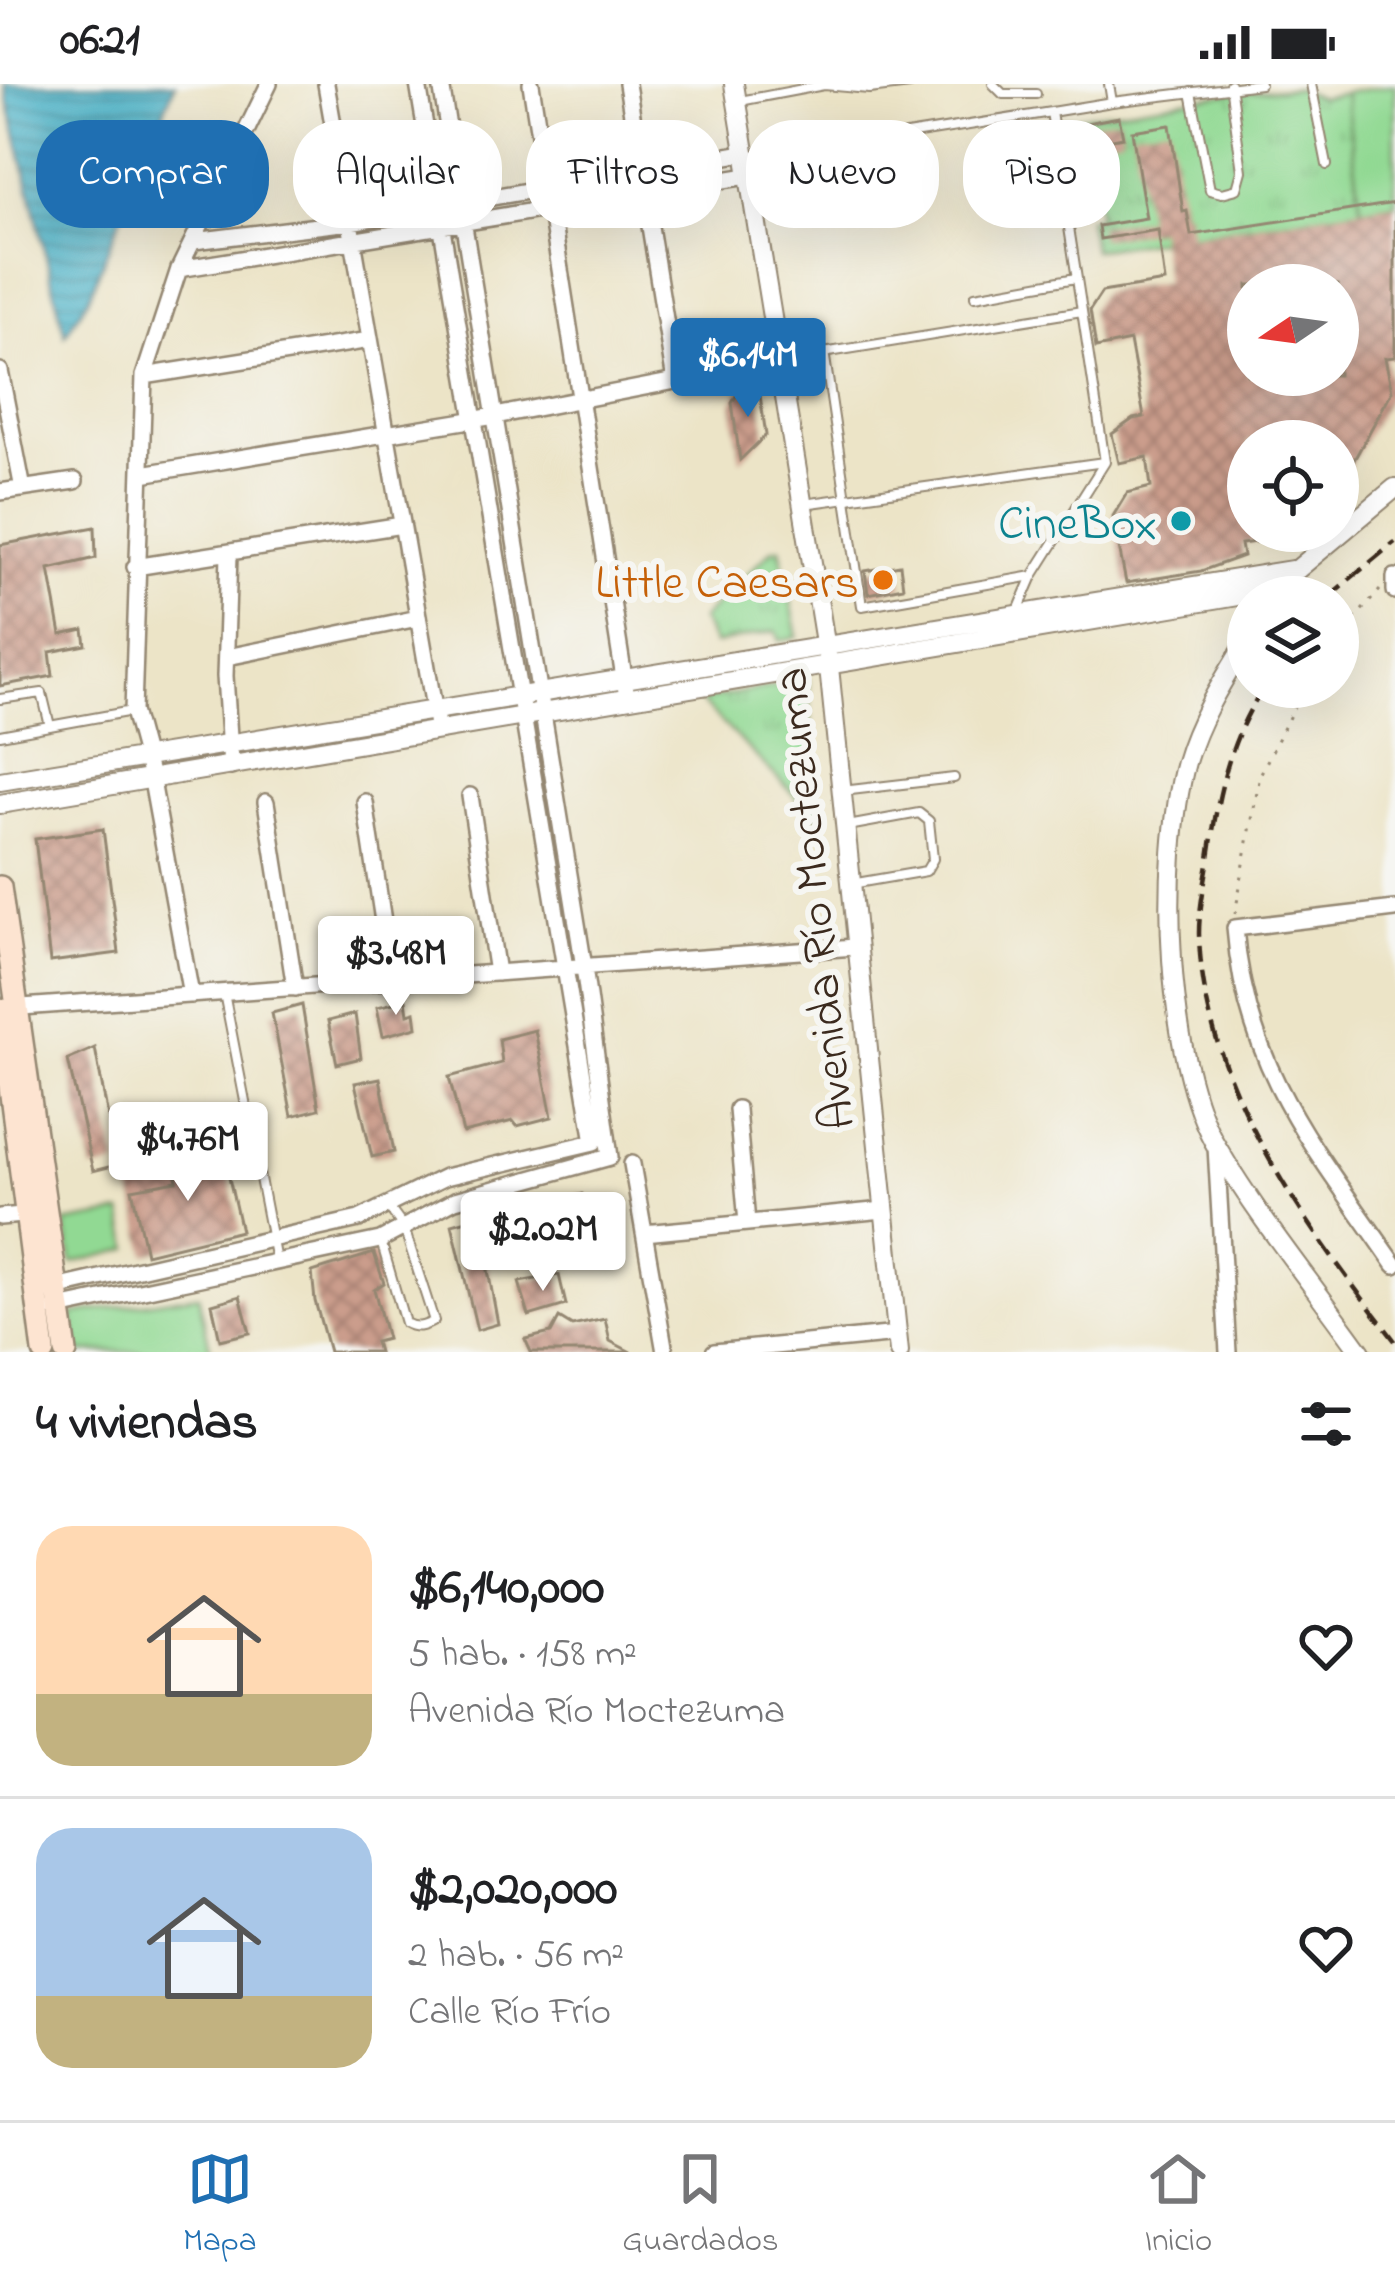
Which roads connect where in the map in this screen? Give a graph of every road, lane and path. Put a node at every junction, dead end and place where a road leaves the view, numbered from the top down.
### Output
1 (269, 84) edge
2 (326, 84) edge
3 (418, 84) edge
4 (441, 84) edge
5 (531, 84) edge
6 (627, 84) edge
7 (910, 84) edge
8 (993, 84) edge
9 (1109, 84) edge
10 (1260, 84) edge
11 (1311, 84) edge
12 (1230, 86) edge
13 (868, 87) edge
14 (1208, 87) edge
15 (778, 88) edge
16 (1191, 92) junction
17 (735, 93) edge
18 (1036, 94) dead end
19 (1112, 102) junction
20 (1051, 112) junction
21 (332, 120) edge
22 (424, 120) edge
23 (447, 120) edge
24 (537, 120) edge
25 (633, 120) edge
26 (939, 130) edge
27 (744, 153) junction
28 (722, 157) edge
29 (746, 164) edge
30 (1327, 164) dead end
31 (301, 228) edge
32 (351, 228) edge
33 (430, 228) edge
34 (442, 228) edge
35 (465, 228) edge
36 (554, 228) edge
37 (650, 228) edge
38 (757, 228) edge
39 (194, 241) junction
40 (353, 241) junction
41 (179, 269) junction
42 (1076, 278) junction
43 (975, 296) dead end
44 (1082, 311) junction
45 (370, 340) junction
46 (824, 351) junction
47 (778, 361) junction
48 (0, 371) edge
49 (144, 376) junction
50 (675, 381) junction
51 (1, 389) edge
52 (583, 397) junction
53 (495, 416) junction
54 (475, 419) junction
55 (386, 434) junction
56 (1105, 462) junction
57 (142, 474) junction
58 (75, 481) dead end
59 (1395, 488) edge
60 (23, 489) junction
61 (0, 492) edge
62 (845, 496) junction
63 (802, 505) junction
64 (402, 525) junction
65 (229, 555) junction
66 (135, 567) junction
67 (1292, 570) junction
68 (1033, 576) junction
69 (1288, 576) edge
70 (1394, 582) edge
71 (1096, 601) junction
72 (1227, 601) edge
73 (1359, 611) edge
74 (1016, 615) junction
75 (418, 618) junction
76 (1100, 621) junction
77 (227, 657) junction
78 (828, 658) junction
79 (1227, 674) edge
80 (626, 690) junction
81 (0, 699) edge
82 (532, 705) junction
83 (1294, 708) edge
84 (434, 710) junction
85 (133, 711) junction
86 (50, 726) junction
87 (438, 731) junction
88 (0, 735) edge
89 (230, 744) junction
90 (145, 757) junction
91 (231, 767) junction
92 (954, 778) dead end
93 (0, 781) edge
94 (152, 781) junction
95 (841, 791) junction
96 (470, 796) dead end
97 (266, 802) dead end
98 (364, 802) dead end
99 (0, 804) edge
100 (844, 827) junction
101 (849, 885) junction
102 (0, 887) edge
103 (1395, 910) edge
104 (1235, 928) junction
105 (855, 947) junction
106 (584, 967) junction
107 (566, 968) junction
108 (497, 973) junction
109 (392, 981) junction
110 (295, 988) junction
111 (224, 993) junction
112 (191, 995) junction
113 (10, 1008) edge
114 (737, 1108) dead end
115 (1216, 1147) junction
116 (632, 1164) dead end
117 (387, 1205) junction
118 (884, 1210) junction
119 (37, 1213) junction
120 (0, 1217) edge
121 (747, 1223) junction
122 (404, 1228) junction
123 (644, 1233) junction
124 (271, 1239) junction
125 (380, 1240) junction
126 (277, 1262) junction
127 (1395, 1264) edge
128 (48, 1300) junction
129 (898, 1343) edge
130 (44, 1352) edge
131 (65, 1352) edge
132 (665, 1352) edge
133 (714, 1352) edge
134 (1228, 1352) edge
135 (1361, 1352) edge

1 - 39 street
2 - 21 street
3 - 22 street
4 - 23 street
5 - 24 street
6 - 25 street
7 - 13 lane
8 - 18 lane
9 - 19 lane
10 - 12 lane
11 - 30 lane
12 - 14 lane
12 - 16 lane
13 - 15 lane
14 - 16 lane
15 - 17 lane
16 - 19 lane
17 - 27 street, Avenida Río Moctezuma
19 - 20 lane
20 - 26 lane
20 - 42 lane
27 - 28 street
27 - 29 street, Avenida Río Moctezuma
31 - 39 street
32 - 40 street
33 - 40 street
34 - 54 street
35 - 53 street
36 - 52 street
37 - 50 street
38 - 47 street, Avenida Río Moctezuma
39 - 41 street
40 - 41 street
40 - 45 street
41 - 49 street
42 - 43 lane
42 - 44 lane
44 - 46 lane
44 - 56 lane
45 - 49 street
45 - 55 street
46 - 47 lane
46 - 62 lane
47 - 50 street
47 - 63 street, Avenida Río Moctezuma
48 - 51 street
49 - 57 street
50 - 52 street
51 - 60 street
52 - 53 street
52 - 80 street
53 - 54 street
53 - 82 street
54 - 55 street
54 - 82 street
55 - 57 street
55 - 64 street
56 - 62 lane
56 - 68 lane
57 - 66 street
58 - 60 street
59 - 67 street
60 - 61 street
62 - 63 lane
62 - 68 lane
63 - 78 street, Avenida Río Moctezuma
64 - 65 street
64 - 75 street
65 - 66 street
65 - 77 street
66 - 85 street
67 - 69 street
67 - 71 street
68 - 74 lane
70 - 73 path
71 - 74 street
71 - 76 street
72 - 76 street
74 - 78 street
75 - 77 street
75 - 84 street
76 - 78 street
77 - 89 street
78 - 80 street
78 - 95 street, Avenida Río Moctezuma
79 - 115 street
80 - 82 street
81 - 86 lane
82 - 84 street
82 - 87 street
82 - 106 street
82 - 107 street
83 - 104 path
84 - 87 street
84 - 89 street
85 - 86 lane
85 - 90 street
86 - 88 lane
87 - 91 street
89 - 90 street
89 - 91 street
90 - 93 street
90 - 94 street
91 - 94 street
92 - 95 lane
94 - 99 street
94 - 112 street
95 - 100 street, Avenida Río Moctezuma
96 - 108 street
97 - 110 street
98 - 109 street
100 - 101 street, Avenida Río Moctezuma
100 - 101 lane
101 - 105 street, Avenida Río Moctezuma
102 - 113 main road
103 - 104 street
104 - 127 street
105 - 106 street
105 - 118 street, Avenida Río Moctezuma
106 - 107 street
106 - 122 street
107 - 108 street
107 - 117 street
108 - 109 street
109 - 110 street
110 - 111 street
111 - 112 street
111 - 124 lane
112 - 113 street
113 - 119 main road
114 - 121 street
115 - 134 street
115 - 135 street
116 - 123 street
117 - 122 lane
117 - 124 street
118 - 121 street
118 - 129 street, Avenida Río Moctezuma
119 - 120 street
119 - 128 main road
121 - 123 street
122 - 125 street
122 - 125 lane
123 - 132 street
124 - 126 lane
124 - 128 street
125 - 126 street
126 - 128 street
128 - 130 main road
128 - 131 main road
129 - 133 street

